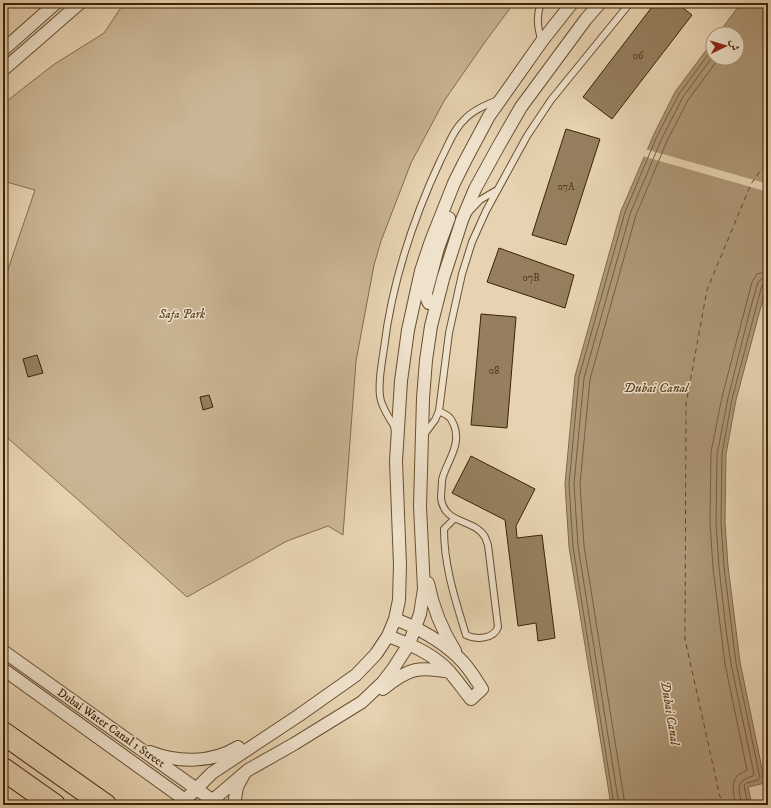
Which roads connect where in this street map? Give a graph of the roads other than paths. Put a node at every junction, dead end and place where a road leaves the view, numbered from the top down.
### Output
1 (56, 3) edge
2 (80, 3) edge
3 (541, 3) edge
4 (572, 3) edge
5 (600, 3) edge
6 (630, 3) edge
7 (542, 41) junction
8 (3, 50) edge
9 (3, 70) edge
10 (500, 100) junction
11 (454, 183) junction
12 (497, 190) junction
13 (462, 220) junction
14 (437, 300) junction
15 (439, 411) junction
16 (421, 439) junction
17 (397, 446) junction
18 (454, 519) junction
19 (424, 562) junction
20 (395, 619) junction
21 (415, 627) junction
22 (388, 636) junction
23 (409, 644) junction
24 (3, 651) edge
25 (459, 657) junction
26 (3, 669) edge
27 (450, 672) junction
28 (362, 702) junction
29 (3, 722) edge
30 (288, 722) junction
31 (3, 733) edge
32 (137, 747) junction
33 (45, 762) junction
34 (3, 769) edge
35 (248, 770) junction
36 (196, 788) junction
37 (188, 803) edge
38 (213, 803) edge
39 (54, 805) edge
40 (105, 805) edge
41 (234, 805) edge

1 - 8 street
2 - 9 street
3 - 7 lane
4 - 7 street
5 - 13 street
6 - 12 lane
7 - 10 street
10 - 11 street
10 - 17 lane
11 - 14 street
11 - 17 street
12 - 13 lane
12 - 15 lane
13 - 14 street
14 - 16 street
15 - 16 lane
15 - 18 lane
16 - 19 street
17 - 20 street
18 - 18 lane
19 - 21 street
19 - 25 street
20 - 21 street
20 - 22 street
21 - 23 street
21 - 25 street
22 - 23 street
22 - 30 street
23 - 27 street
23 - 28 street
24 - 32 street, Dubai Water Canal 1 Street
25 - 27 street
26 - 37 street, Dubai Water Canal 1 Street
27 - 28 street
28 - 35 street
29 - 33 highway
30 - 32 street
30 - 36 street
31 - 33 highway
32 - 36 street, Dubai Water Canal 1 Street
33 - 40 highway
34 - 39 highway
35 - 38 street
35 - 41 street
36 - 37 street
36 - 38 street, Dubai Water Canal 1 Street

